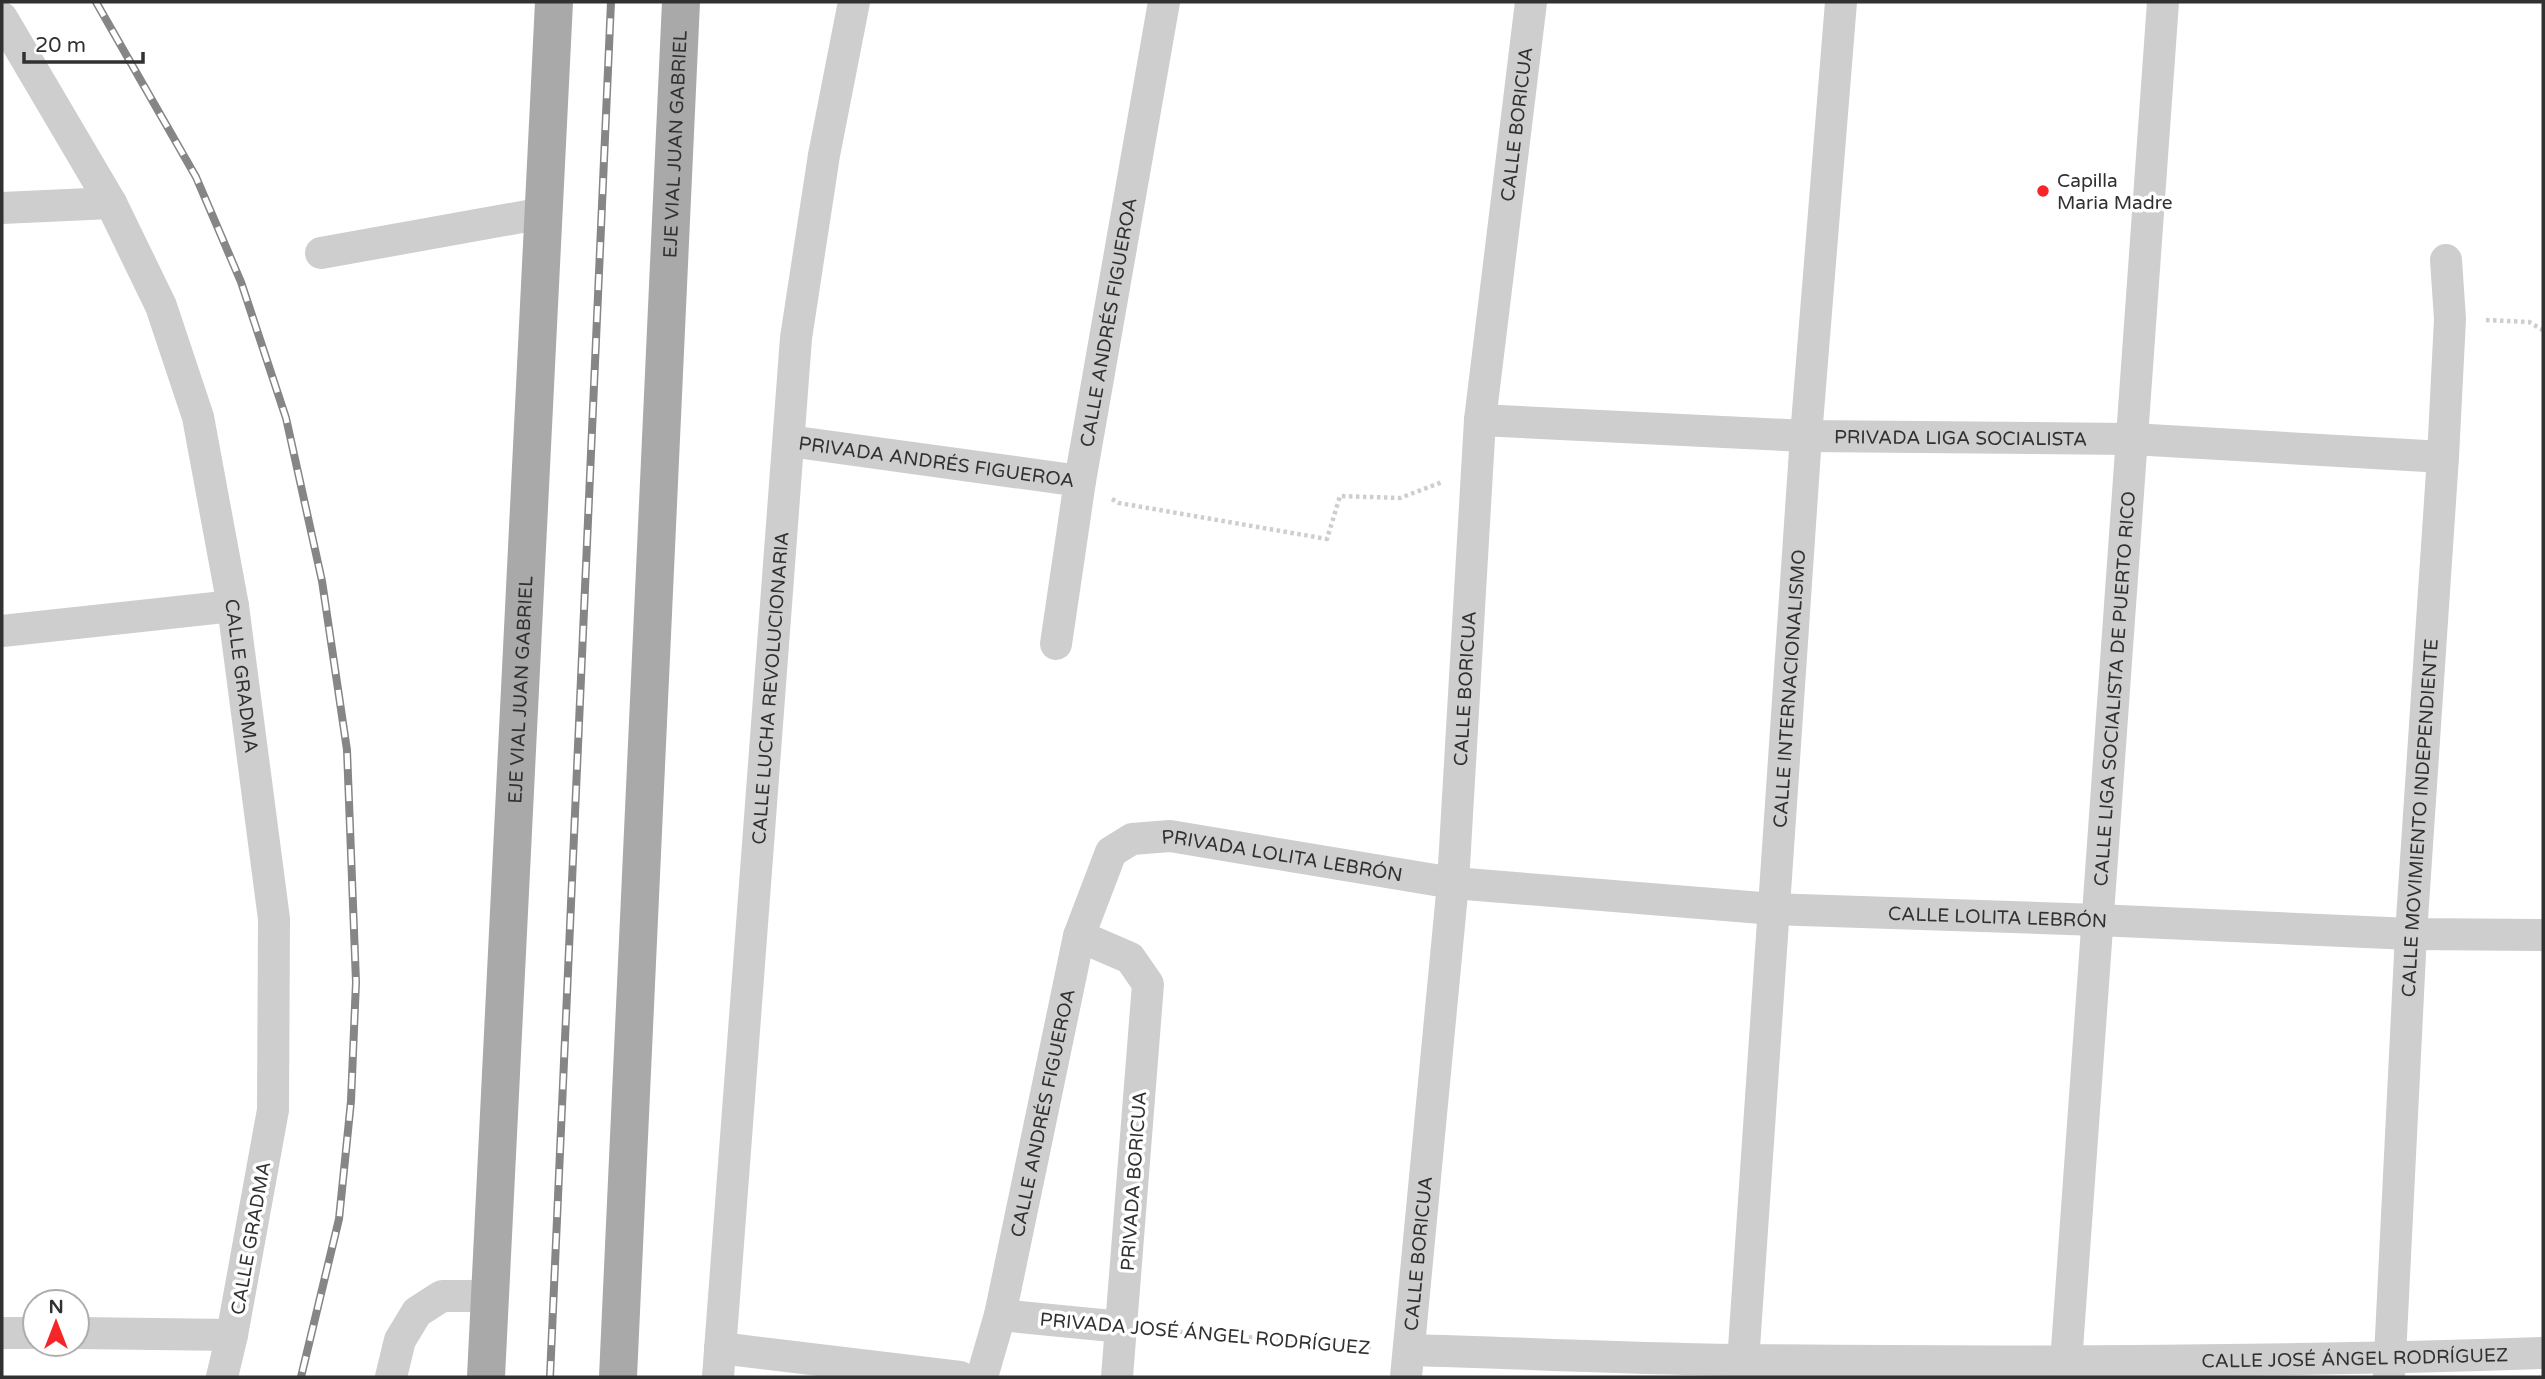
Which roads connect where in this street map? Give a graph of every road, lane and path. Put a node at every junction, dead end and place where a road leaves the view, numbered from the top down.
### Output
1 (554, 2) edge
2 (681, 2) edge
3 (854, 2) edge
4 (1164, 2) edge
5 (1531, 2) edge
6 (1841, 2) edge
7 (2163, 2) edge
8 (2, 18) edge
9 (111, 203) junction
10 (2, 208) edge
11 (544, 213) junction
12 (321, 253) dead end
13 (2446, 260) dead end
14 (2450, 319) junction
15 (2543, 330) edge
16 (1480, 420) junction
17 (1806, 436) junction
18 (2132, 439) junction
19 (789, 441) junction
20 (2443, 457) junction
21 (1476, 470) junction
22 (1080, 481) junction
23 (233, 606) junction
24 (2, 631) edge
25 (1056, 644) dead end
26 (1111, 852) joint
27 (1453, 883) junction
28 (1774, 909) junction
29 (2097, 920) junction
30 (2411, 934) junction
31 (2543, 935) edge
32 (1079, 936) junction
33 (489, 1296) junction
34 (1000, 1315) junction
35 (1122, 1327) junction
36 (2, 1333) edge
37 (21, 1333) edge
38 (91, 1333) edge
39 (232, 1335) junction
40 (2543, 1353) edge
41 (719, 1363) edge
42 (1408, 1364) edge
43 (2389, 1368) edge
44 (1742, 1369) edge
45 (2065, 1369) edge
46 (222, 1377) edge
47 (391, 1377) edge
48 (486, 1377) edge
49 (618, 1377) edge
50 (960, 1377) edge
51 (982, 1377) edge
52 (1117, 1377) edge

1 - 11 main road, EJE VIAL JUAN GABRIEL
2 - 49 main road, EJE VIAL JUAN GABRIEL
3 - 19 street, CALLE LUCHA REVOLUCIONARIA
4 - 22 street, CALLE ANDRÉS FIGUEROA
5 - 16 street, CALLE BORICUA
6 - 17 street, CALLE INTERNACIONALISMO
7 - 18 street, CALLE LIGA SOCIALISTA DE PUERTO RICO
8 - 9 street, CALLE GRADMA
9 - 10 street
9 - 23 street, CALLE GRADMA
11 - 12 street
11 - 33 main road, EJE VIAL JUAN GABRIEL
13 - 14 street, CALLE MOVIMIENTO INDEPENDIENTE
14 - 15 path
14 - 20 street, CALLE MOVIMIENTO INDEPENDIENTE
16 - 17 street, PRIVADA LIGA SOCIALISTA
16 - 21 street, CALLE BORICUA
17 - 18 street, PRIVADA LIGA SOCIALISTA
17 - 28 street, CALLE INTERNACIONALISMO
18 - 20 street, PRIVADA LIGA SOCIALISTA
18 - 29 street, CALLE LIGA SOCIALISTA DE PUERTO RICO
19 - 22 street, PRIVADA ANDRÉS FIGUEROA
19 - 41 street, CALLE LUCHA REVOLUCIONARIA
20 - 30 street, CALLE MOVIMIENTO INDEPENDIENTE
21 - 22 path, PRIVADA ANDRÉS FIGUEROA
21 - 27 street, CALLE BORICUA
22 - 25 street, CALLE ANDRÉS FIGUEROA
23 - 24 street
23 - 39 street, CALLE GRADMA
26 - 27 street, PRIVADA LOLITA LEBRÓN
26 - 32 street, CALLE ANDRÉS FIGUEROA
27 - 28 street, CALLE LOLITA LEBRÓN
27 - 42 street, CALLE BORICUA
28 - 29 street, CALLE LOLITA LEBRÓN
28 - 44 street, CALLE INTERNACIONALISMO
29 - 30 street, CALLE LOLITA LEBRÓN
29 - 45 street, CALLE LIGA SOCIALISTA DE PUERTO RICO
30 - 31 street, CALLE LOLITA LEBRÓN
30 - 43 street, CALLE MOVIMIENTO INDEPENDIENTE
32 - 34 street, CALLE ANDRÉS FIGUEROA
32 - 35 street, PRIVADA BORICUA
33 - 47 street
33 - 48 main road, EJE VIAL JUAN GABRIEL
34 - 35 street, PRIVADA JOSÉ ÁNGEL RODRÍGUEZ
34 - 51 street, CALLE ANDRÉS FIGUEROA
35 - 42 path, PRIVADA JOSÉ ÁNGEL RODRÍGUEZ
35 - 52 street, PRIVADA BORICUA
36 - 37 street
38 - 39 street
39 - 46 street, CALLE GRADMA
40 - 43 street, CALLE JOSÉ ÁNGEL RODRÍGUEZ
41 - 50 street
42 - 44 street, CALLE JOSÉ ÁNGEL RODRÍGUEZ
43 - 45 street, CALLE JOSÉ ÁNGEL RODRÍGUEZ
44 - 45 street, CALLE JOSÉ ÁNGEL RODRÍGUEZ

